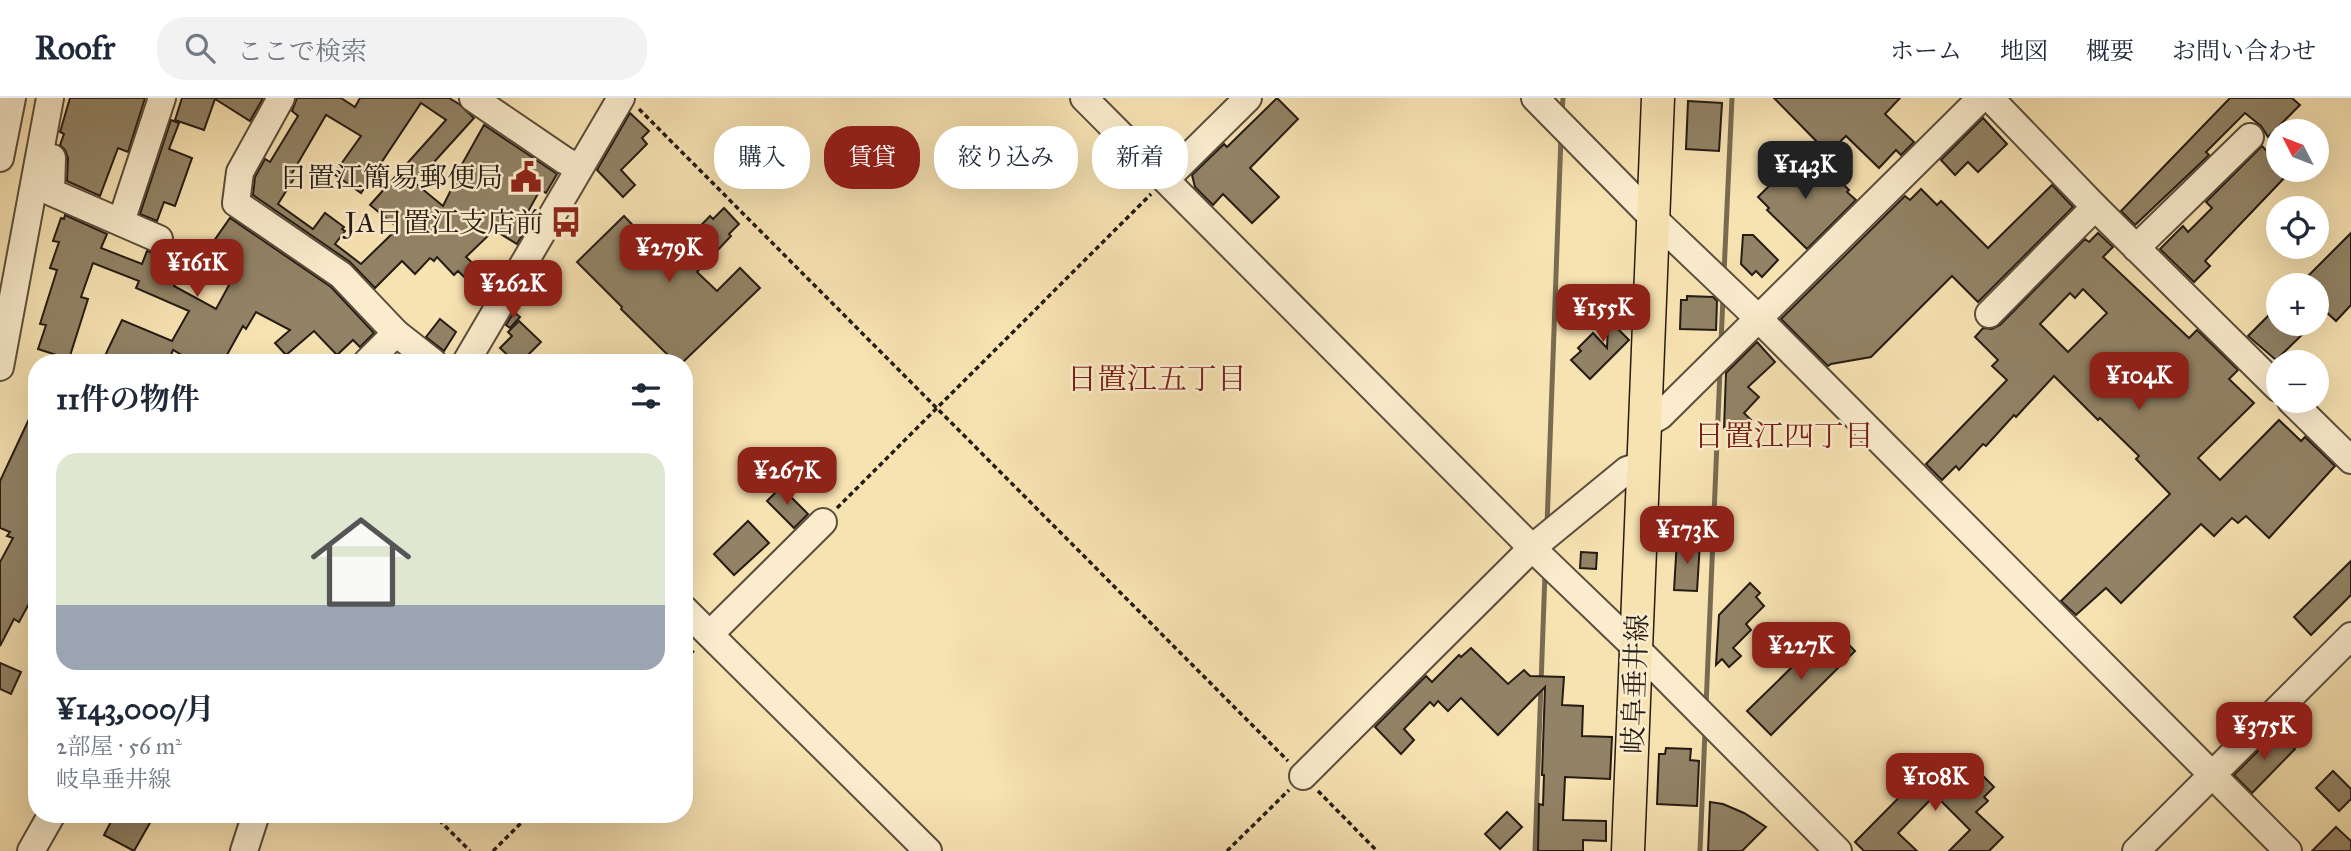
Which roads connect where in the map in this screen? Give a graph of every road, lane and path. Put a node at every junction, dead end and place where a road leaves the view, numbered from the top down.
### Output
1 (12, 98) edge
2 (162, 98) edge
3 (281, 98) edge
4 (473, 98) edge
5 (1084, 98) edge
6 (1248, 98) edge
7 (1535, 98) edge
8 (1658, 98) edge
9 (1981, 98) edge
10 (1990, 98) edge
11 (626, 100) edge
12 (48, 110) edge
13 (1112, 126) edge
14 (2250, 137) dead end
15 (1188, 157) edge
16 (0, 158) edge
17 (579, 168) junction
18 (1156, 189) edge
19 (1176, 189) edge
20 (2095, 207) junction
21 (1653, 218) junction
22 (121, 222) junction
23 (159, 239) dead end
24 (2136, 248) junction
25 (1989, 314) dead end
26 (1759, 318) junction
27 (396, 333) junction
28 (375, 354) edge
29 (423, 354) edge
30 (471, 354) edge
31 (0, 367) edge
32 (2266, 376) edge
33 (936, 408) junction
34 (2303, 413) edge
35 (1646, 424) junction
36 (2351, 460) edge
37 (1644, 464) junction
38 (823, 522) joint
39 (1532, 548) junction
40 (693, 618) edge
41 (710, 634) junction
42 (2351, 636) edge
43 (1636, 648) junction
44 (2212, 775) junction
45 (1303, 776) junction
46 (47, 823) edge
47 (253, 823) edge
48 (442, 823) edge
49 (521, 823) edge
50 (31, 851) edge
51 (244, 851) edge
52 (470, 851) edge
53 (493, 851) edge
54 (928, 851) edge
55 (1227, 851) edge
56 (1377, 851) edge
57 (1628, 851) edge
58 (1838, 851) edge
59 (2136, 851) edge
60 (2288, 851) edge

1 - 16 street
2 - 22 street
3 - 27 street
4 - 17 street
5 - 13 street
6 - 15 street
7 - 21 street
8 - 21 main road, 岐阜垂井線
9 - 26 street
10 - 20 street
11 - 17 street
11 - 33 path
12 - 22 street
12 - 31 street
14 - 24 street
17 - 30 street
18 - 33 path
19 - 39 street
20 - 24 street
20 - 25 street
21 - 26 street
21 - 35 main road, 岐阜垂井線
22 - 23 street
24 - 32 street
26 - 35 street
26 - 44 street
27 - 28 street
27 - 29 street
33 - 38 path
33 - 45 path
34 - 36 street
35 - 37 main road, 岐阜垂井線
37 - 39 street
37 - 43 main road, 岐阜垂井線
38 - 41 street
39 - 43 street
39 - 45 street
40 - 41 street
41 - 54 street
42 - 44 street
43 - 57 main road, 岐阜垂井線
43 - 58 street
44 - 59 street
44 - 60 street
45 - 55 path
45 - 56 path
46 - 50 street
47 - 51 street
48 - 52 path
49 - 53 path

